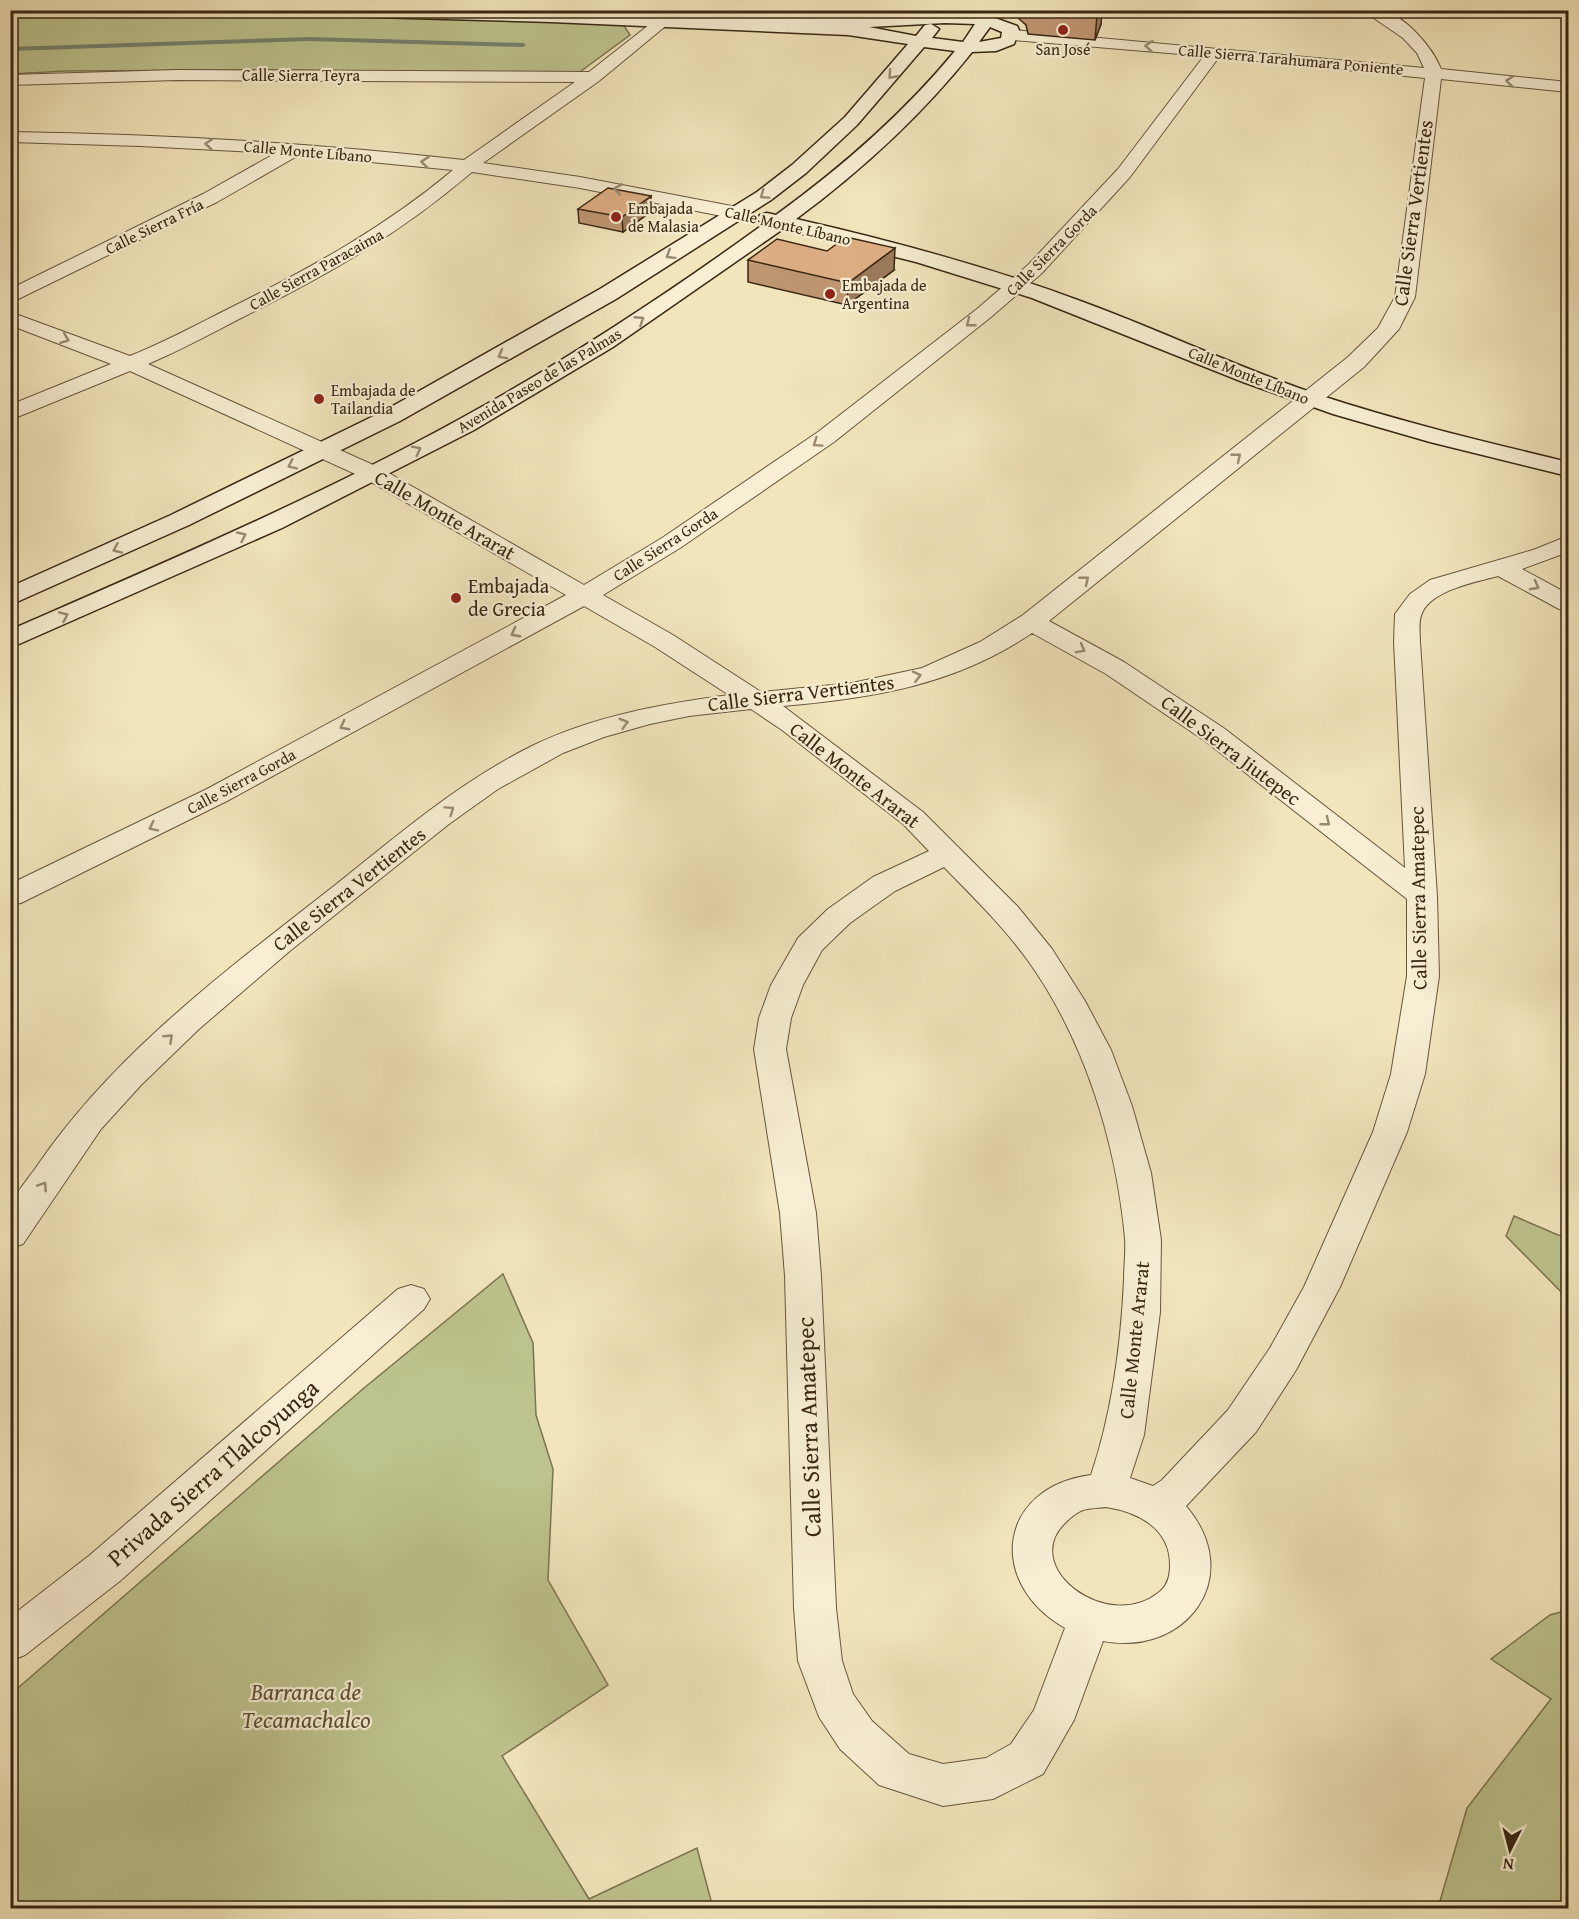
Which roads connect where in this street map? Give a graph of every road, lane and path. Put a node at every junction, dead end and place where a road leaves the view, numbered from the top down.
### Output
1 (301, 10) edge
2 (601, 10) edge
3 (1369, 10) edge
4 (446, 12) edge
5 (942, 15) edge
6 (673, 16) edge
7 (989, 16) edge
8 (1012, 35) junction
9 (921, 43) junction
10 (968, 47) junction
11 (1215, 52) junction
12 (1434, 72) junction
13 (592, 77) junction
14 (10, 80) edge
15 (1569, 87) edge
16 (10, 137) edge
17 (43, 137) junction
18 (295, 150) junction
19 (10, 152) edge
20 (467, 167) junction
21 (737, 213) junction
22 (781, 222) junction
23 (1016, 286) junction
24 (10, 297) edge
25 (10, 318) edge
26 (131, 364) junction
27 (1309, 399) junction
28 (10, 413) edge
29 (323, 450) junction
30 (1569, 469) edge
31 (372, 473) junction
32 (1569, 543) edge
33 (1502, 568) junction
34 (585, 595) junction
35 (10, 597) edge
36 (1569, 604) edge
37 (1030, 621) junction
38 (10, 640) edge
39 (756, 699) junction
40 (949, 853) junction
41 (10, 896) edge
42 (1422, 896) junction
43 (10, 1235) edge
44 (411, 1299) dead end
45 (1106, 1490) junction
46 (1155, 1505) junction
47 (1089, 1620) junction
48 (10, 1642) edge

1 - 4 main road, Calle Sierra Tarahumara Poniente
2 - 6 main road, Calle Sierra Tarahumara Poniente
3 - 12 street
4 - 6 main road, Calle Sierra Tarahumara Poniente
5 - 6 main road, Calle Sierra Tarahumara Poniente
5 - 7 main road, Calle Sierra Tarahumara Poniente
5 - 9 main road, Avenida Paseo de las Palmas
6 - 9 main road, Calle Sierra Tarahumara Poniente
6 - 13 street, Calle Sierra Paracaima
7 - 8 main road, Calle Sierra Tarahumara Poniente
7 - 10 main road, Avenida Paseo de las Palmas
8 - 10 main road, Calle Sierra Tarahumara Poniente
11 -> 8 street, Calle Sierra Tarahumara Poniente
9 - 10 main road, Calle Sierra Tarahumara Poniente
9 -> 21 main road, Avenida Paseo de las Palmas
10 - 22 main road, Avenida Paseo de las Palmas
11 - 12 street, Calle Sierra Tarahumara Poniente
11 - 23 street, Calle Sierra Gorda
15 -> 12 street, Calle Sierra Tarahumara Poniente
12 - 27 street, Calle Sierra Vertientes
13 - 14 street, Calle Sierra Teyra
13 - 20 street, Calle Sierra Paracaima
16 - 17 street, Calle Monte Líbano
18 -> 17 street, Calle Monte Líbano
17 - 19 street
20 -> 18 street, Calle Monte Líbano
18 - 24 street, Calle Sierra Fría
21 -> 20 street, Calle Monte Líbano
20 - 26 street, Calle Sierra Paracaima
21 - 22 main road, Calle Monte Líbano
21 -> 29 main road, Avenida Paseo de las Palmas
22 - 23 main road, Calle Monte Líbano
31 -> 22 main road, Avenida Paseo de las Palmas
23 - 27 main road, Calle Monte Líbano
23 -> 34 street, Calle Sierra Gorda
25 -> 26 street, Calle Monte Ararat
26 - 28 street, Calle Sierra Paracaima
26 - 29 street, Calle Monte Ararat
27 - 30 main road, Calle Monte Líbano
37 -> 27 street, Calle Sierra Vertientes
29 - 31 street, Calle Monte Ararat
29 -> 35 main road, Avenida Paseo de las Palmas
31 - 34 street, Calle Monte Ararat
38 -> 31 main road, Avenida Paseo de las Palmas
32 - 33 street, Calle Sierra Amatepec
33 -> 36 street
33 - 42 street, Calle Sierra Amatepec
34 - 39 street, Calle Monte Ararat
34 -> 41 street, Calle Sierra Gorda
39 -> 37 street, Calle Sierra Vertientes
37 -> 42 street, Calle Sierra Jiutepec
39 - 40 street, Calle Monte Ararat
43 -> 39 street, Calle Sierra Vertientes
40 - 45 street, Calle Monte Ararat
40 - 47 street, Calle Sierra Amatepec
42 - 46 street, Calle Sierra Amatepec
44 - 48 street, Privada Sierra Tlalcoyunga
45 - 46 street
45 - 47 street
46 - 47 street

